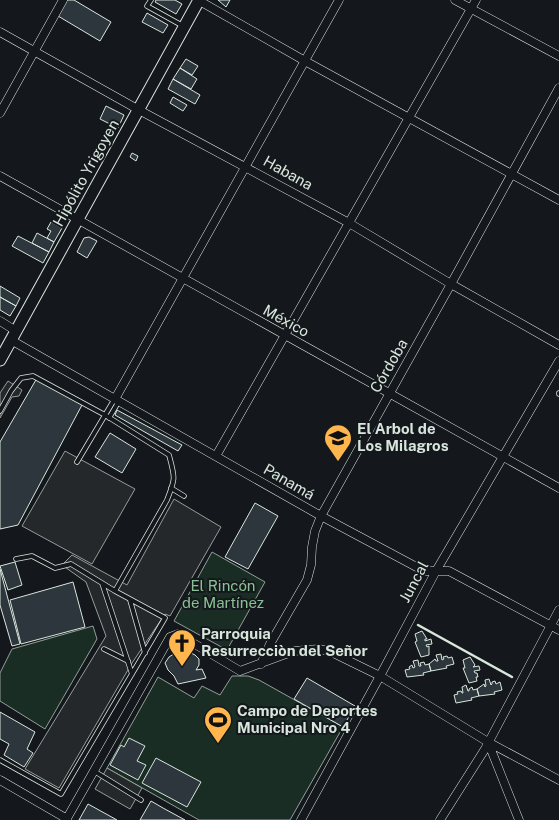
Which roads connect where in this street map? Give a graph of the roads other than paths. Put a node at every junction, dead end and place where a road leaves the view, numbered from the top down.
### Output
1 (63, 0) edge
2 (151, 0) edge
3 (199, 0) edge
4 (339, 0) edge
5 (456, 0) edge
6 (476, 0) edge
7 (471, 8) junction
8 (184, 27) junction
9 (0, 32) edge
10 (34, 51) junction
11 (559, 56) edge
12 (305, 61) junction
13 (559, 88) edge
14 (138, 110) junction
15 (0, 112) edge
16 (409, 118) junction
17 (246, 166) junction
18 (511, 174) junction
19 (0, 176) edge
20 (559, 200) edge
21 (78, 219) junction
22 (349, 223) junction
23 (182, 279) junction
24 (452, 284) junction
25 (0, 321) edge
26 (14, 335) junction
27 (284, 336) junction
28 (559, 345) edge
29 (0, 360) edge
30 (559, 361) edge
31 (389, 394) junction
32 (117, 400) junction
33 (0, 411) edge
34 (105, 415) junction
35 (109, 418) junction
36 (216, 456) junction
37 (502, 456) junction
38 (77, 462) dead end
39 (171, 488) junction
40 (559, 488) edge
41 (184, 496) dead end
42 (321, 516) junction
43 (16, 559) dead end
44 (436, 571) junction
45 (102, 583) junction
46 (115, 591) junction
47 (130, 600) junction
48 (559, 610) edge
49 (550, 625) junction
50 (559, 630) edge
51 (104, 648) dead end
52 (145, 653) junction
53 (128, 661) junction
54 (262, 664) junction
55 (132, 674) junction
56 (380, 676) junction
57 (488, 742) junction
58 (0, 760) edge
59 (94, 771) junction
60 (0, 780) edge
61 (559, 780) edge
62 (141, 800) dead end
63 (67, 819) edge
64 (303, 819) edge
65 (440, 820) edge
66 (519, 820) edge

1 - 10 street
2 - 8 lane
3 - 8 street, Hipólito Yrigoyen
3 - 12 street
4 - 12 street
5 - 7 street
6 - 7 street
7 - 11 street
7 - 16 street
8 - 14 street, Hipólito Yrigoyen
9 - 10 street, Habana
10 - 14 street, Habana
10 - 15 street
12 - 16 street
12 - 17 street
13 - 18 street, Córdoba
14 - 17 street, Habana
14 - 21 street, Hipólito Yrigoyen
16 - 18 street
16 - 22 street
17 - 22 street, Habana
17 - 23 street
18 - 20 street
18 - 24 street, Córdoba
19 - 21 street, México
21 - 23 street, México
21 - 26 street, Hipólito Yrigoyen
22 - 24 street, Habana
22 - 27 street
23 - 27 street, México
23 - 32 street
24 - 28 street, Habana
24 - 31 street, Córdoba
25 - 26 street, Panamá
26 - 29 street, Hipólito Yrigoyen
26 - 32 street, Panamá
27 - 31 street, México
27 - 36 street
30 - 37 street, Juncal
31 - 37 street, México
31 - 42 street, Córdoba
32 - 34 lane
32 - 35 lane
32 - 36 street, Panamá
33 - 34 lane
34 - 35 lane
34 - 38 lane
35 - 39 lane
36 - 42 street, Panamá
37 - 40 street, México
37 - 44 street, Juncal
39 - 41 lane
39 - 46 lane
42 - 44 street, Panamá
42 - 54 street, Córdoba
43 - 45 lane
44 - 49 street, Panamá
44 - 56 street, Juncal
45 - 46 lane
45 - 53 lane
46 - 47 lane
47 - 52 lane
47 - 52 lane
48 - 49 street
49 - 50 street, Panamá
49 - 57 street
51 - 53 lane
52 - 55 lane
53 - 55 lane
54 - 56 street
54 - 59 street
55 - 58 lane
56 - 57 street
56 - 64 street, Juncal
57 - 61 street
57 - 65 street
57 - 66 street
59 - 62 lane
59 - 63 street
60 - 63 street

